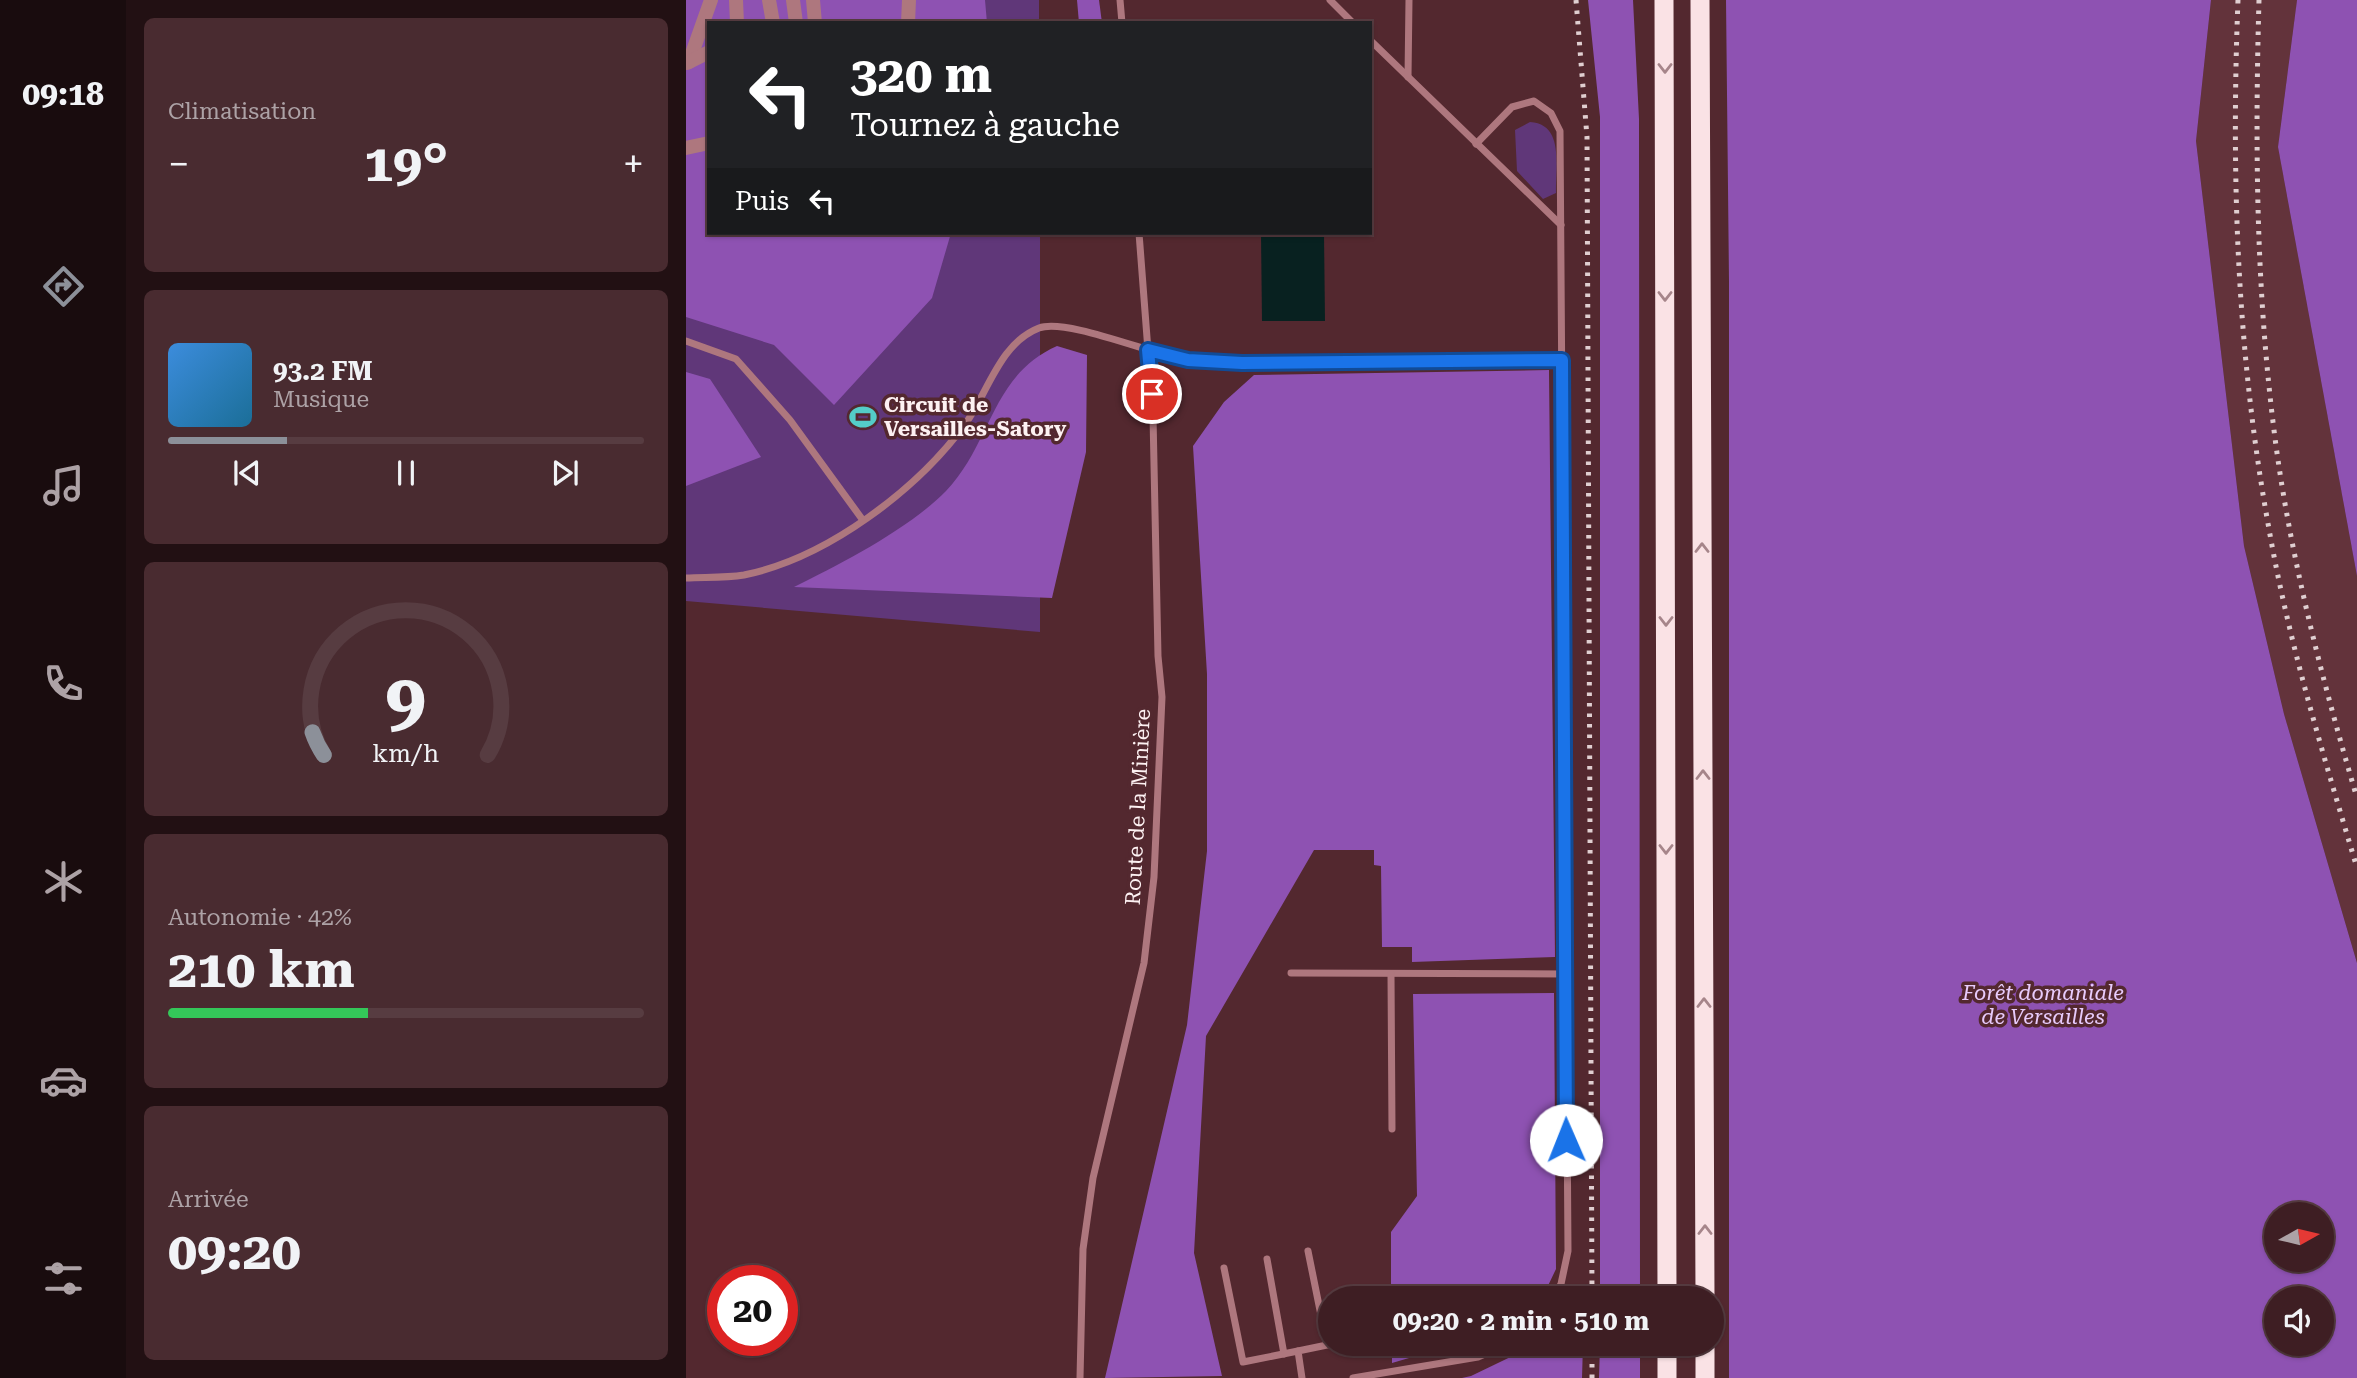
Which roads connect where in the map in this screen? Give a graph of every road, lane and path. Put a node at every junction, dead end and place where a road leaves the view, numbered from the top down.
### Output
1 (711, 0) edge
2 (736, 0) edge
3 (769, 0) edge
4 (793, 0) edge
5 (813, 0) edge
6 (909, 0) edge
7 (1120, 0) edge
8 (1330, 0) edge
9 (1409, 0) edge
10 (1664, 0) edge
11 (1700, 0) edge
12 (737, 21) edge
13 (773, 21) edge
14 (796, 21) edge
15 (814, 21) edge
16 (908, 21) edge
17 (1122, 21) edge
18 (1351, 21) edge
19 (1372, 42) edge
20 (707, 53) edge
21 (688, 63) edge
22 (1408, 77) junction
23 (707, 143) edge
24 (1476, 144) junction
25 (686, 148) edge
26 (1561, 225) junction
27 (1139, 235) edge
28 (686, 341) edge
29 (1148, 350) junction
30 (1562, 360) junction
31 (862, 519) junction
32 (686, 578) edge
33 (1291, 973) dead end
34 (1564, 974) junction
35 (1391, 975) junction
36 (1392, 1129) dead end
37 (1308, 1251) dead end
38 (1267, 1259) dead end
39 (1224, 1268) dead end
40 (1559, 1286) edge
41 (1667, 1286) edge
42 (1705, 1286) edge
43 (1298, 1351) junction
44 (1284, 1354) junction
45 (1480, 1356) edge
46 (1667, 1356) edge
47 (1705, 1356) edge
48 (1080, 1378) edge
49 (1302, 1378) edge
50 (1353, 1378) edge
51 (1667, 1378) edge
52 (1705, 1378) edge

1 - 21 street
2 - 12 street
3 - 13 street
4 - 14 street
5 - 15 street
6 - 16 street
7 - 17 lane
8 - 18 lane
9 - 22 lane
10 -> 41 highway
42 -> 11 highway
19 - 22 lane
20 - 21 street
22 - 24 lane
23 - 25 street
24 - 26 lane
24 - 26 lane
26 - 30 lane
27 - 29 lane, Route de la Minière
28 - 31 lane
29 - 30 lane
29 - 31 lane
29 - 48 lane, Route de la Minière
30 - 34 lane
31 - 32 lane
33 - 35 lane
34 - 35 lane
34 - 40 lane
35 - 36 lane
37 - 43 lane
38 - 44 lane
39 - 44 lane
43 - 44 lane
43 - 49 lane
45 - 50 lane
46 - 51 highway
47 - 52 highway

